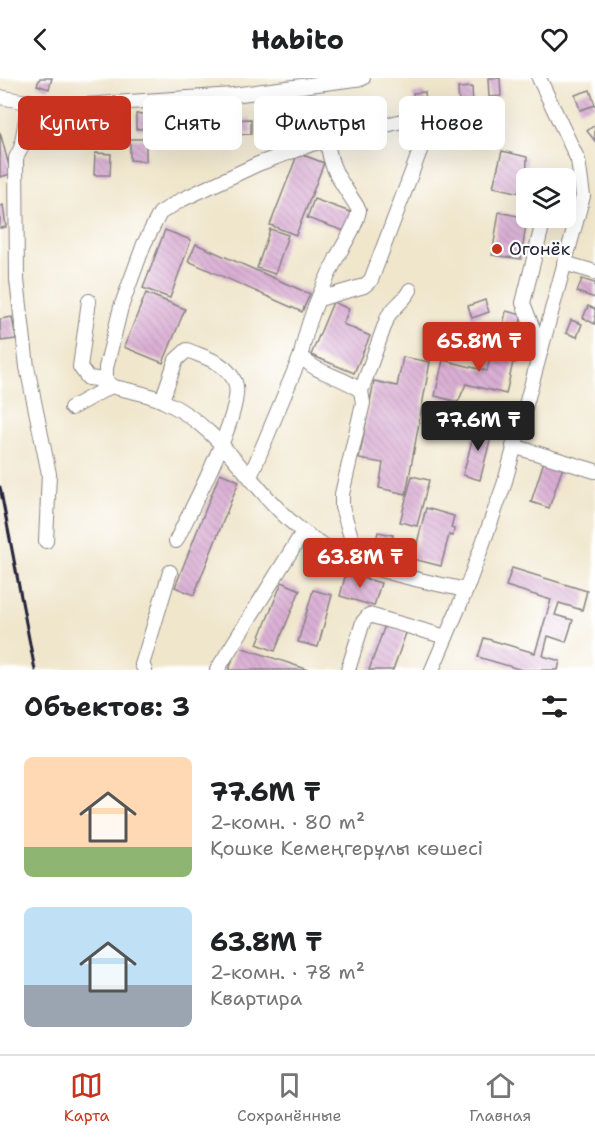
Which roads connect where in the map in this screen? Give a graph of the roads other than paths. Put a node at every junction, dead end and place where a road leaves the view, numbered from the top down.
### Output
1 (363, 78) edge
2 (545, 79) edge
3 (338, 80) edge
4 (0, 97) edge
5 (18, 99) edge
6 (131, 102) edge
7 (20, 150) edge
8 (298, 150) edge
9 (328, 150) edge
10 (420, 150) edge
11 (589, 197) edge
12 (576, 208) edge
13 (542, 228) edge
14 (569, 228) edge
15 (564, 263) junction
16 (595, 272) edge
17 (410, 290) dead end
18 (319, 299) junction
19 (89, 301) dead end
20 (540, 347) junction
21 (301, 355) junction
22 (109, 383) junction
23 (361, 391) junction
24 (162, 400) junction
25 (71, 408) dead end
26 (222, 443) junction
27 (513, 446) junction
28 (595, 471) edge
29 (250, 477) junction
30 (303, 532) junction
31 (46, 541) dead end
32 (176, 541) dead end
33 (359, 564) junction
34 (170, 572) dead end
35 (466, 590) junction
36 (446, 637) junction
37 (145, 670) edge
38 (217, 670) edge
39 (348, 670) edge
40 (432, 670) edge

1 - 3 street
2 - 11 street
3 - 6 street
4 - 5 street
7 - 31 street
8 - 22 street
9 - 18 street
10 - 18 street
11 - 12 street
13 - 20 street
14 - 15 street
15 - 16 street
15 - 20 street
17 - 23 street
18 - 21 street
19 - 22 street
20 - 27 street
21 - 23 street
21 - 29 street
22 - 24 street
22 - 25 street
23 - 33 street
24 - 26 street
24 - 26 street
26 - 29 street
26 - 32 street
27 - 28 street
27 - 35 street
29 - 30 street
30 - 33 street
30 - 38 street
33 - 35 street
34 - 37 street
35 - 36 street
36 - 39 street
36 - 40 street

